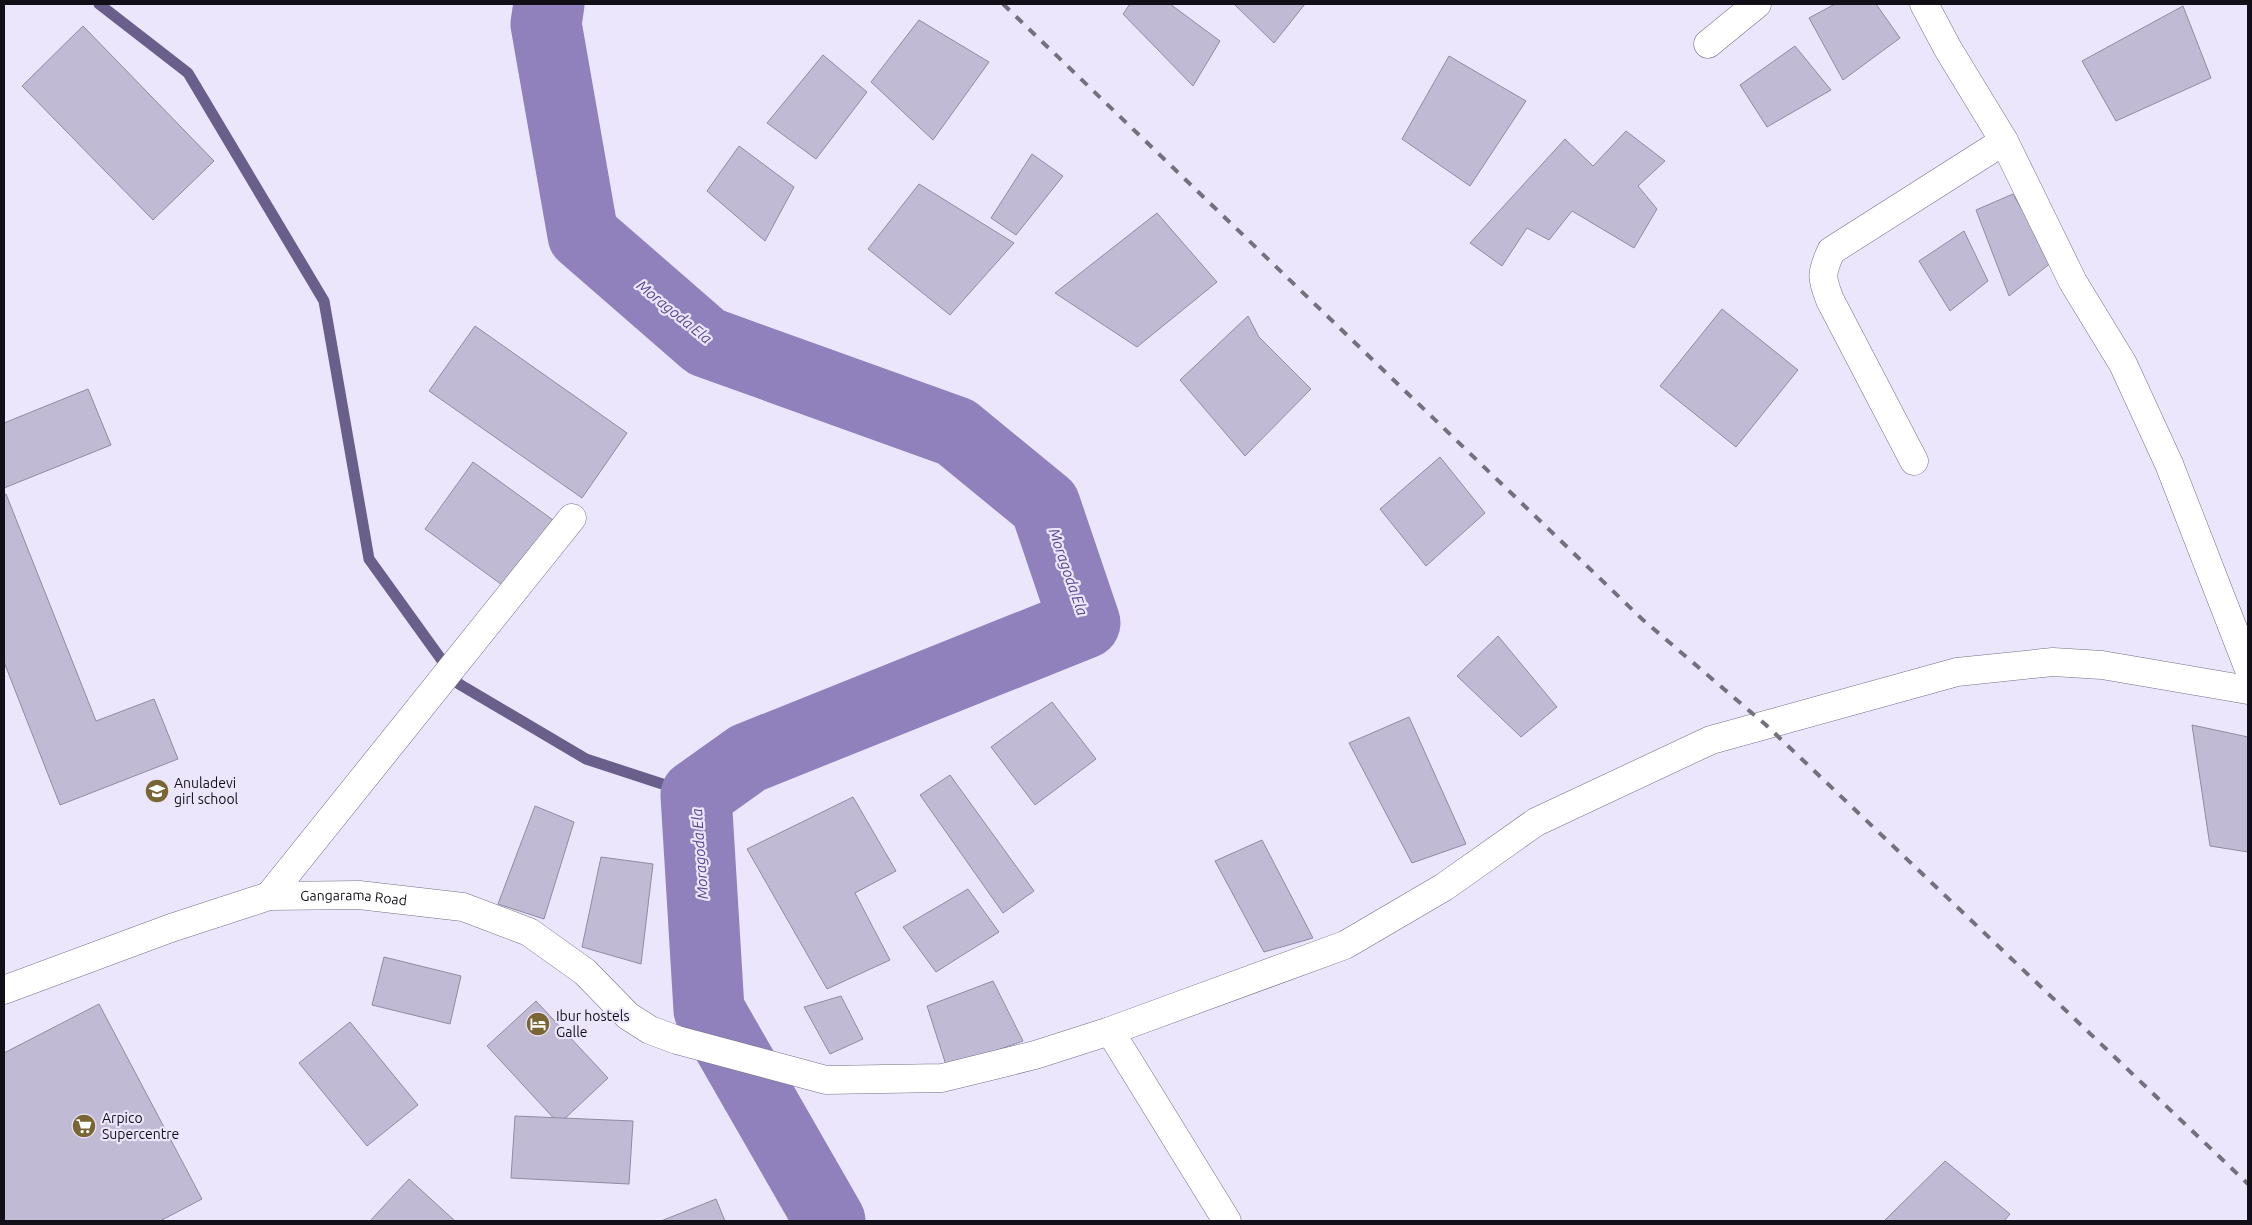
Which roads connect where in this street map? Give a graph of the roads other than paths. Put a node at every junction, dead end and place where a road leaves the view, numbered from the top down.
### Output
1 (1924, 4) edge
2 (1745, 6) edge
3 (1708, 44) dead end
4 (2004, 141) junction
5 (1914, 461) dead end
6 (572, 518) dead end
7 (2248, 667) edge
8 (2248, 690) edge
9 (269, 896) junction
10 (4, 990) edge
11 (1110, 1031) junction
12 (1226, 1221) edge

1 - 4 street
2 - 3 street
4 - 5 street
4 - 7 street
6 - 9 street
8 - 11 street, Gangarama Road
9 - 10 street, Gangarama Road
9 - 11 street, Gangarama Road
11 - 12 street

